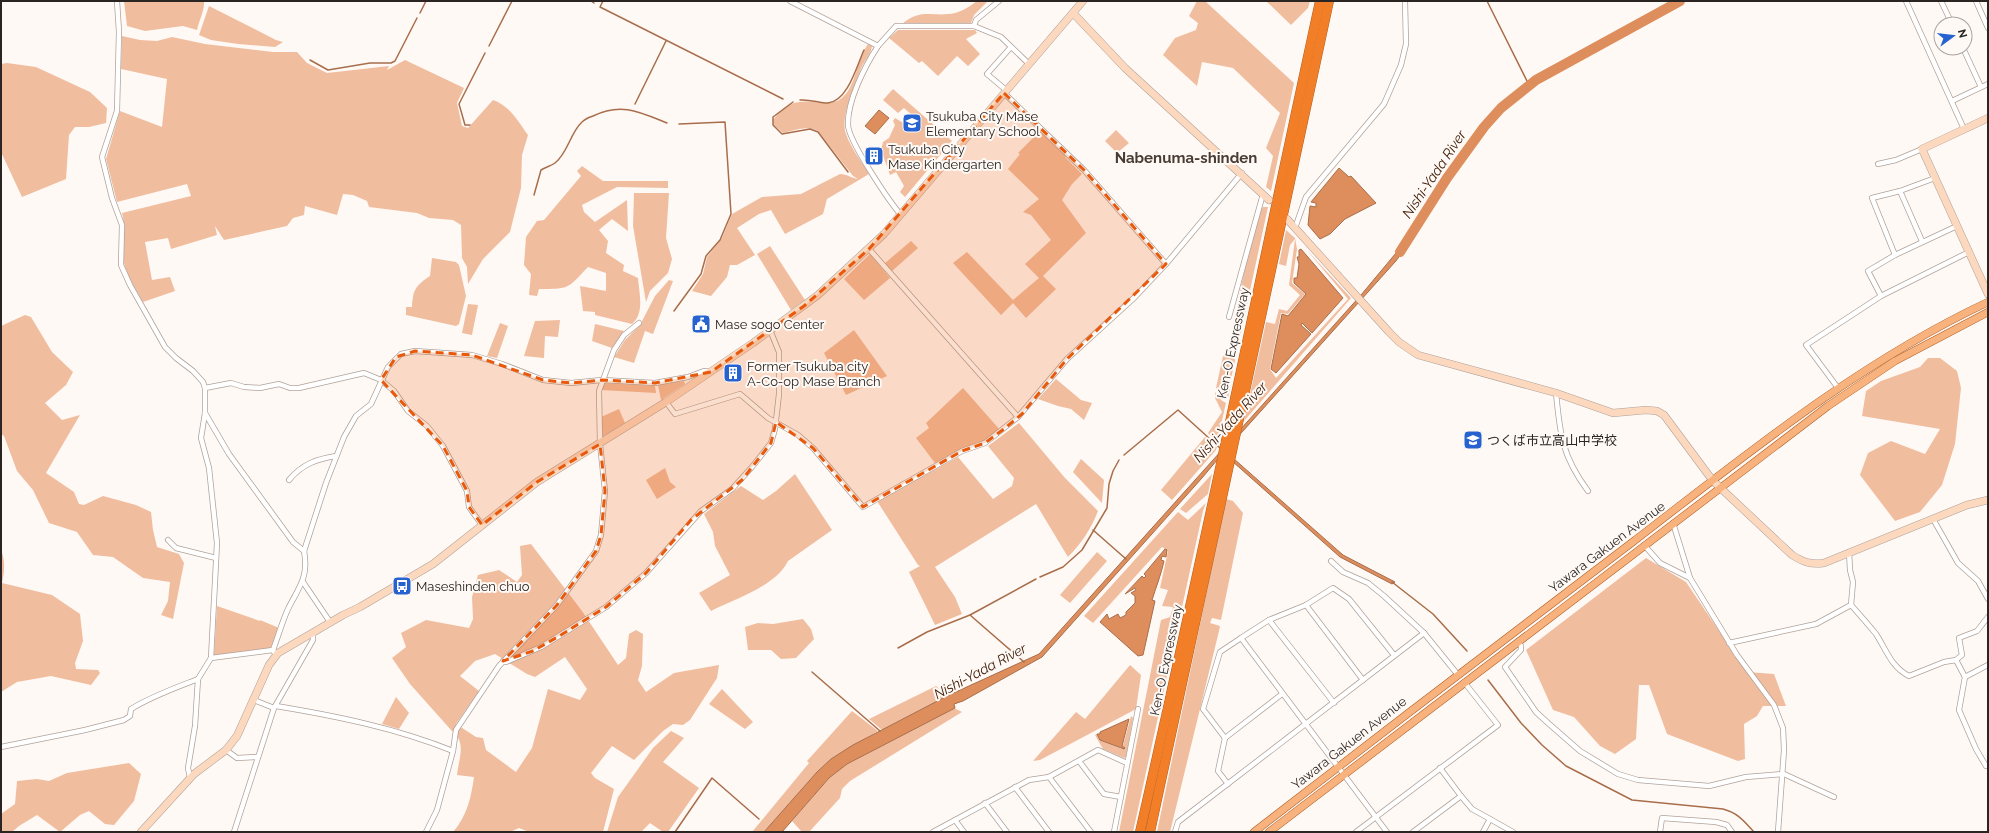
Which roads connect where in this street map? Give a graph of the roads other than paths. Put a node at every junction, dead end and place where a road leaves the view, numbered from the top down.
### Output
1 (117, 1) edge
2 (790, 1) edge
3 (999, 1) edge
4 (1083, 1) edge
5 (1320, 1) edge
6 (1329, 1) edge
7 (1405, 1) edge
8 (1906, 1) edge
9 (1941, 1) edge
10 (1976, 1) edge
11 (1073, 13) junction
12 (1948, 16) edge
13 (974, 26) junction
14 (1988, 28) edge
15 (878, 46) junction
16 (1012, 47) junction
17 (1966, 56) edge
18 (1029, 64) junction
19 (1988, 84) edge
20 (1981, 87) junction
21 (1005, 91) junction
22 (1952, 101) junction
23 (1988, 118) edge
24 (1964, 129) junction
25 (1922, 149) junction
26 (1878, 164) dead end
27 (1242, 173) junction
28 (1935, 178) junction
29 (1900, 191) junction
30 (1263, 194) junction
31 (1269, 200) dead end
32 (901, 215) junction
33 (1288, 220) dead end
34 (1957, 226) junction
35 (1295, 228) junction
36 (1922, 241) junction
37 (869, 249) junction
38 (1969, 252) junction
39 (1895, 256) junction
40 (1166, 264) junction
41 (1988, 294) edge
42 (1881, 296) junction
43 (1988, 302) edge
44 (1988, 312) edge
45 (1229, 317) dead end
46 (639, 323) dead end
47 (770, 330) junction
48 (711, 372) junction
49 (381, 380) junction
50 (602, 380) junction
51 (205, 388) junction
52 (1838, 388) junction
53 (1556, 393) junction
54 (666, 402) junction
55 (205, 413) junction
56 (1018, 417) junction
57 (776, 423) junction
58 (600, 444) junction
59 (336, 456) junction
60 (289, 480) dead end
61 (1713, 481) junction
62 (1719, 488) junction
63 (1588, 492) dead end
64 (1988, 500) edge
65 (1933, 518) junction
66 (1673, 523) junction
67 (482, 525) junction
68 (168, 540) dead end
69 (1644, 545) junction
70 (304, 551) junction
71 (1849, 552) junction
72 (216, 558) junction
73 (1331, 561) dead end
74 (1690, 578) junction
75 (303, 582) junction
76 (1988, 599) edge
77 (1306, 605) junction
78 (1851, 605) junction
79 (1988, 617) edge
80 (1269, 620) junction
81 (330, 622) junction
82 (313, 632) junction
83 (1424, 633) junction
84 (1241, 638) junction
85 (1518, 641) junction
86 (1729, 643) junction
87 (274, 653) junction
88 (1394, 655) junction
89 (211, 658) junction
90 (1956, 660) junction
91 (503, 661) junction
92 (1988, 665) edge
93 (1458, 675) junction
94 (1966, 677) junction
95 (198, 680) junction
96 (1363, 680) junction
97 (1464, 682) junction
98 (1282, 694) junction
99 (254, 700) junction
100 (1334, 703) junction
101 (275, 707) junction
102 (1138, 709) dead end
103 (1305, 725) junction
104 (1225, 738) junction
105 (1, 748) edge
106 (226, 750) junction
107 (453, 751) junction
108 (258, 757) junction
109 (1079, 761) junction
110 (1128, 763) junction
111 (1986, 766) dead end
112 (1338, 768) junction
113 (1440, 768) junction
114 (1343, 774) junction
115 (1784, 774) junction
116 (1049, 777) junction
117 (190, 778) junction
118 (1228, 784) junction
119 (1015, 788) junction
120 (1461, 796) junction
121 (1121, 797) junction
122 (1834, 797) dead end
123 (986, 804) junction
124 (1376, 817) junction
125 (1490, 819) junction
126 (955, 820) junction
127 (141, 832) edge
128 (234, 832) edge
129 (426, 832) edge
130 (933, 832) edge
131 (964, 832) edge
132 (1007, 832) edge
133 (1049, 832) edge
134 (1091, 832) edge
135 (1114, 832) edge
136 (1140, 832) edge
137 (1150, 832) edge
138 (1175, 832) edge
139 (1254, 832) edge
140 (1269, 832) edge
141 (1356, 832) edge
142 (1387, 832) edge
143 (1413, 832) edge
144 (1483, 832) edge
145 (1513, 832) edge
146 (1660, 832) edge
147 (1732, 832) edge
148 (1778, 832) edge

1 - 51 street
2 - 15 street
3 - 13 street
4 - 11 street
5 - 136 highway, Ken-O Expressway
6 - 137 highway, Ken-O Expressway
7 - 35 street
8 - 22 street
9 - 12 street
10 - 14 street
11 - 18 street
11 - 27 street
13 - 15 street
13 - 16 street
15 - 32 street
16 - 18 street
16 - 21 street
17 - 20 street
18 - 21 street
19 - 20 street
20 - 22 street
21 - 32 street
21 - 40 street
22 - 24 street
23 - 24 street
24 - 25 street
25 - 26 street
25 - 28 street
27 - 30 street
27 - 40 street
28 - 29 street
28 - 34 street
29 - 36 street
29 - 39 street
30 - 31 street
30 - 45 street
32 - 37 street
33 - 35 street
34 - 36 street
34 - 38 street
35 - 53 street
36 - 39 street
37 - 47 street
37 - 56 street
38 - 41 street
38 - 42 street
39 - 42 street
40 - 56 street
42 - 52 street
43 - 52 main road, Yawara Gakuen Avenue
44 - 62 main road, Yawara Gakuen Avenue
46 - 50 street
47 - 48 street
47 - 57 street
48 - 50 street
48 - 54 street
49 - 50 street
49 - 51 street
49 - 59 street
49 - 67 street
50 - 58 street
51 - 55 street
52 - 61 main road, Yawara Gakuen Avenue
53 - 61 street
53 - 63 street
54 - 57 street
54 - 58 street
55 - 70 street
55 - 72 street
56 - 57 street
57 - 91 street
58 - 67 street
58 - 91 street
59 - 60 street
59 - 70 street
61 - 62 street
61 - 93 main road, Yawara Gakuen Avenue
62 - 66 main road, Yawara Gakuen Avenue
62 - 71 street
64 - 65 street
65 - 71 street
65 - 76 street
66 - 69 main road, Yawara Gakuen Avenue
66 - 74 street
67 - 81 street
68 - 72 street
69 - 74 street
69 - 85 main road, Yawara Gakuen Avenue
70 - 75 street
71 - 78 street
72 - 89 street
73 - 83 street
74 - 86 street
75 - 81 street
75 - 87 street
77 - 80 street
77 - 88 street
77 - 96 street
78 - 86 street
78 - 90 street
79 - 90 street
80 - 84 street
80 - 100 street
81 - 82 street
82 - 87 street
82 - 101 street
83 - 88 street
83 - 93 street
84 - 98 street
84 - 104 street
85 - 97 main road, Yawara Gakuen Avenue
85 - 115 street
86 - 115 street
87 - 89 street
87 - 99 street
88 - 96 street
89 - 95 street
90 - 94 street
91 - 107 street
92 - 94 street
93 - 112 main road, Yawara Gakuen Avenue
94 - 111 street
95 - 105 street
95 - 117 street
96 - 100 street
97 - 113 street
97 - 114 main road, Yawara Gakuen Avenue
98 - 103 street
98 - 104 street
99 - 101 street
99 - 106 street
100 - 103 street
101 - 107 street
101 - 108 street
102 - 110 street
103 - 112 street
103 - 118 street
104 - 118 street
106 - 108 street
106 - 117 street
107 - 129 street
108 - 128 street
109 - 110 street
109 - 116 street
109 - 121 street
110 - 121 street
112 - 114 street
112 - 139 main road, Yawara Gakuen Avenue
113 - 120 street
113 - 124 street
114 - 124 street
114 - 140 main road, Yawara Gakuen Avenue
115 - 122 street
115 - 148 street
116 - 119 street
116 - 134 street
117 - 127 street
118 - 138 street
119 - 123 street
119 - 133 street
120 - 125 street
120 - 143 street
121 - 135 street
123 - 126 street
123 - 132 street
124 - 141 street
124 - 142 street
125 - 144 street
125 - 145 street
126 - 130 street
126 - 131 street
146 - 147 street

